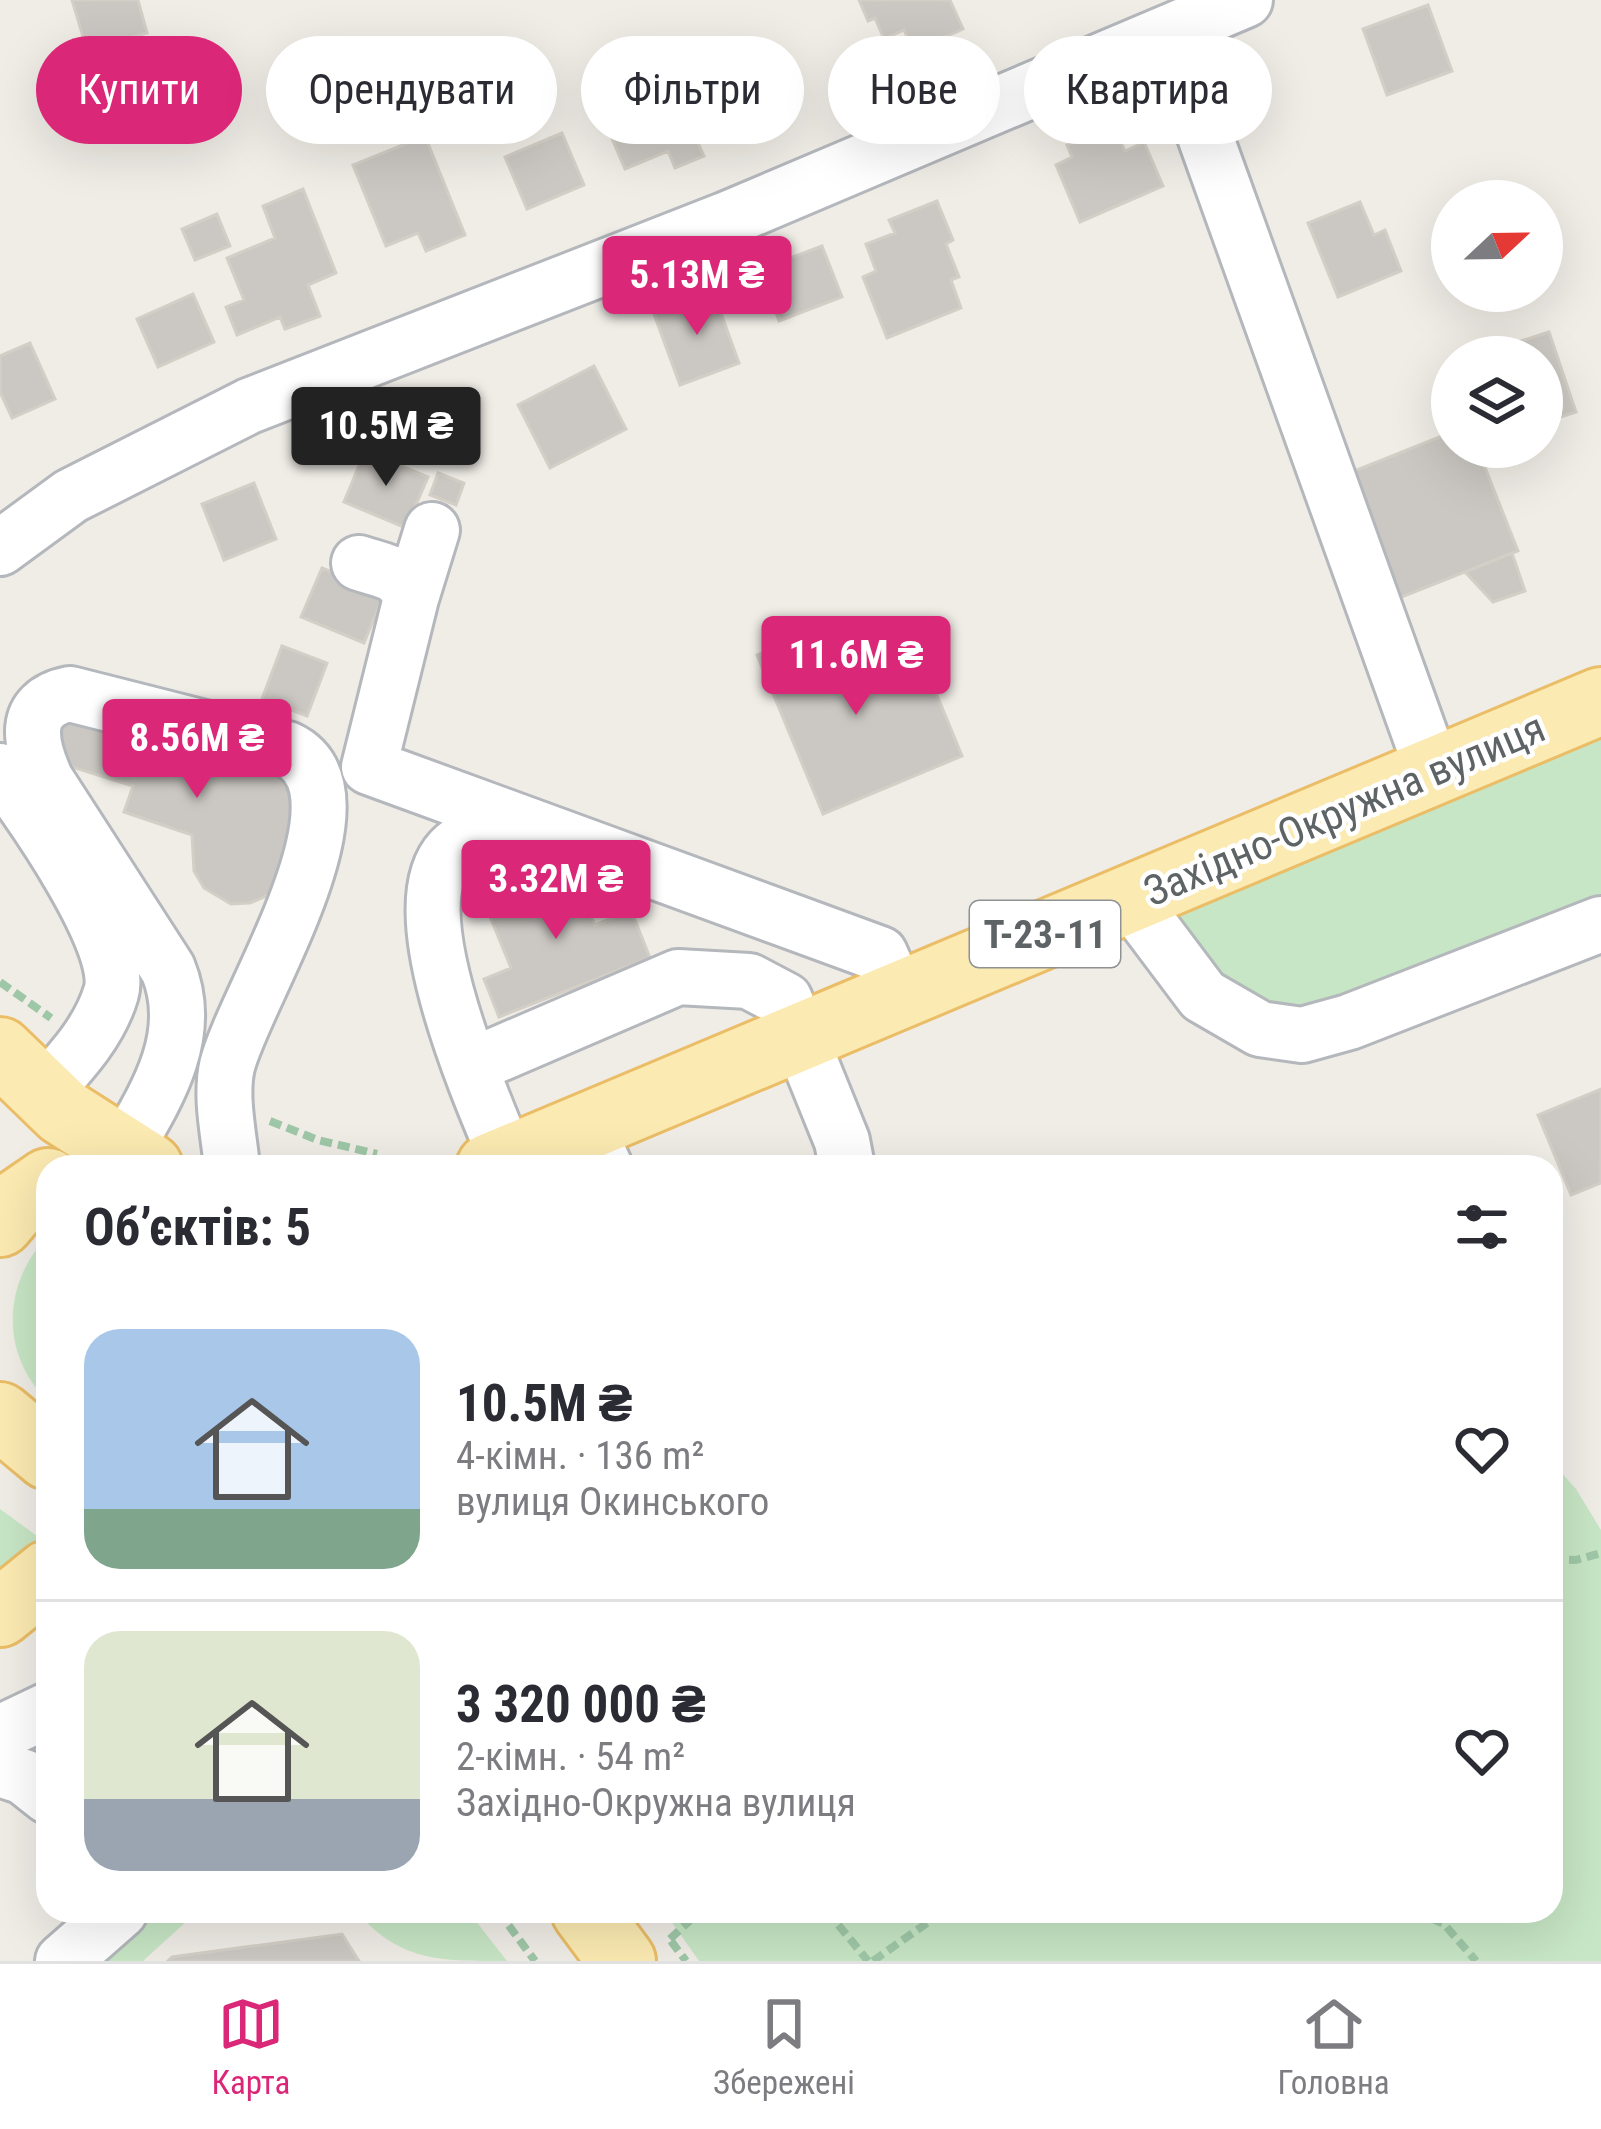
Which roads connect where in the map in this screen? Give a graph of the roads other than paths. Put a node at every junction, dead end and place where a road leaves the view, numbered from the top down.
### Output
1 (1246, 0) edge
2 (1168, 33) junction
3 (432, 530) dead end
4 (0, 548) edge
5 (359, 563) dead end
6 (411, 598) junction
7 (1601, 701) edge
8 (0, 771) edge
9 (1433, 771) junction
10 (419, 784) junction
11 (508, 820) junction
12 (432, 886) junction
13 (1130, 898) junction
14 (1601, 924) edge
15 (269, 964) junction
16 (168, 969) junction
17 (898, 995) junction
18 (800, 1036) junction
19 (471, 1066) junction
20 (22, 1072) edge
21 (595, 1147) edge
22 (118, 1155) edge
23 (132, 1155) edge
24 (231, 1155) edge
25 (496, 1155) edge
26 (546, 1155) edge
27 (845, 1155) edge
28 (36, 1191) edge
29 (0, 1223) edge
30 (0, 1416) edge
31 (36, 1446) edge
32 (36, 1584) edge
33 (0, 1613) edge
34 (36, 1716) edge
35 (0, 1733) edge
36 (0, 1769) edge
37 (36, 1787) edge
38 (83, 1923) edge
39 (107, 1923) edge
40 (604, 1923) edge
41 (646, 1950) edge
42 (61, 1961) edge

1 - 2 street
2 - 4 street
2 - 9 street
3 - 6 street
5 - 6 street
6 - 10 street
7 - 9 main road, Західно-Окружна вулиця / Т-23-11
8 - 20 street
9 - 13 main road, Західно-Окружна вулиця / Т-23-11
10 - 11 street
10 - 12 street
11 - 12 street
11 - 17 street
12 - 19 street
13 - 14 street
13 - 17 main road, Західно-Окружна вулиця / Т-23-11
15 - 16 street
15 - 16 street
15 - 24 street
16 - 23 street
17 - 18 main road, Західно-Окружна вулиця / Т-23-11
18 - 19 street
18 - 21 main road, Західно-Окружна вулиця / Т-23-11
18 - 27 street
19 - 25 street
20 - 22 main road
21 - 26 main road, Західно-Окружна вулиця / Т-23-11
28 - 29 main road
30 - 31 main road
32 - 33 main road
34 - 35 street
36 - 37 street
38 - 42 street
39 - 42 street
40 - 41 main road

